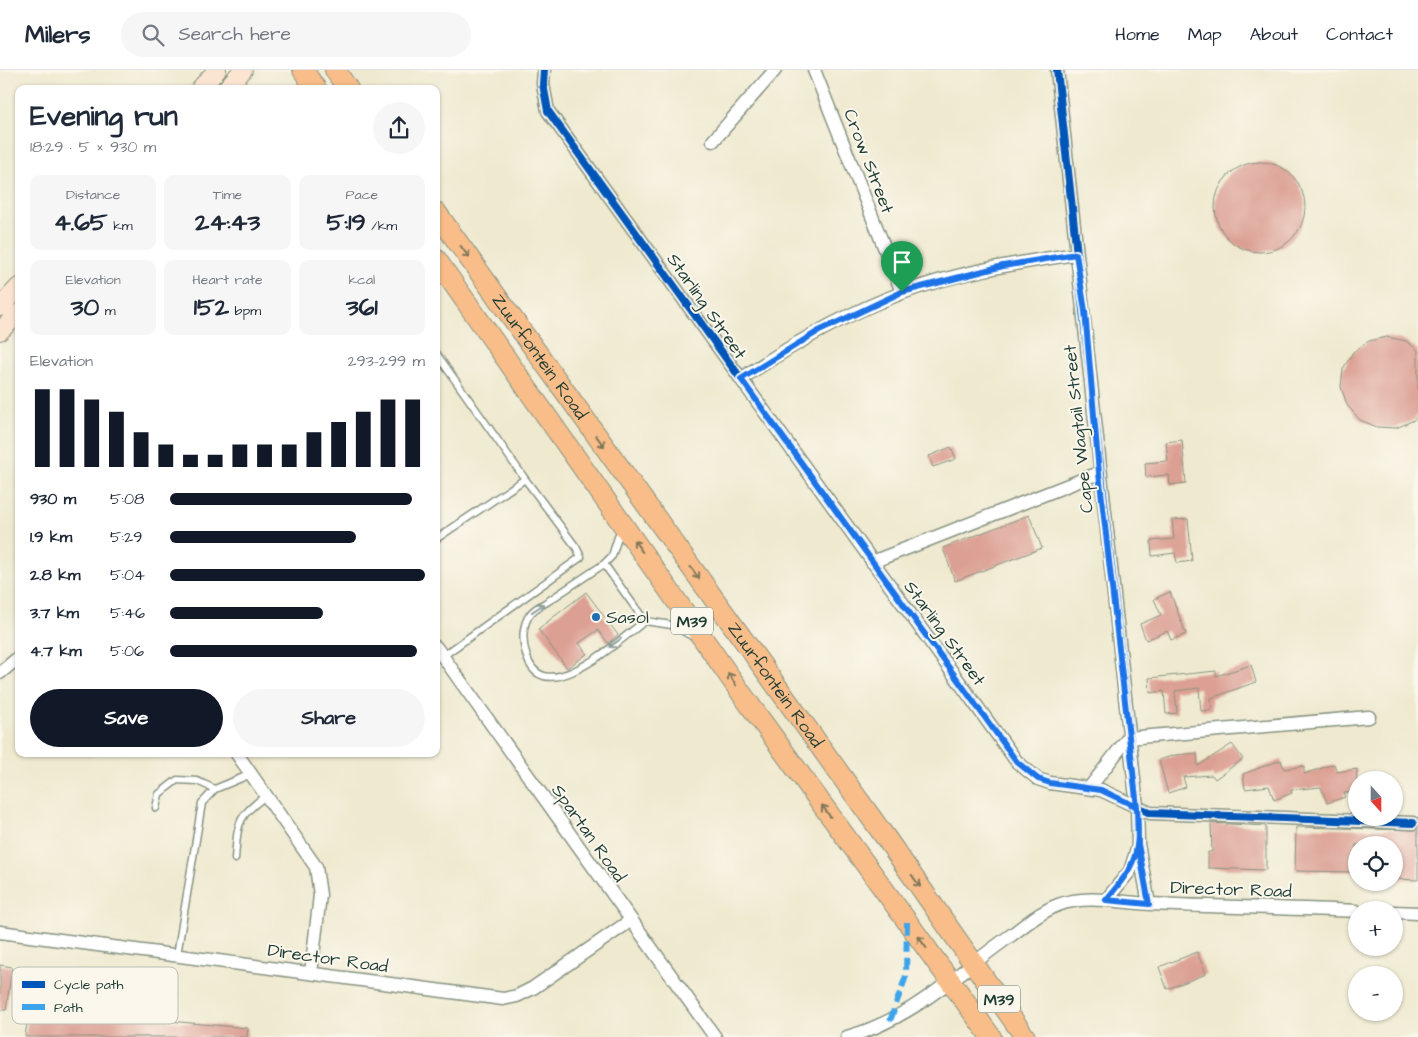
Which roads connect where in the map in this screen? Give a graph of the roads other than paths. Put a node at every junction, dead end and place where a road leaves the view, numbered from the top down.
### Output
1 (217, 70) edge
2 (243, 70) edge
3 (303, 70) edge
4 (335, 70) edge
5 (544, 70) edge
6 (776, 70) edge
7 (814, 70) edge
8 (1057, 70) edge
9 (204, 85) edge
10 (230, 85) edge
11 (313, 85) edge
12 (345, 85) edge
13 (712, 141) dead end
14 (440, 218) edge
15 (1076, 254) junction
16 (440, 266) edge
17 (15, 291) edge
18 (902, 292) junction
19 (0, 307) edge
20 (15, 317) edge
21 (0, 331) edge
22 (440, 359) edge
23 (741, 379) junction
24 (1099, 473) junction
25 (525, 479) junction
26 (622, 524) junction
27 (440, 535) edge
28 (872, 562) junction
29 (604, 564) junction
30 (645, 620) junction
31 (440, 651) edge
32 (440, 653) edge
33 (717, 655) junction
34 (15, 661) edge
35 (0, 674) edge
36 (1369, 717) dead end
37 (1128, 738) junction
38 (239, 757) edge
39 (251, 774) junction
40 (1090, 787) junction
41 (214, 789) junction
42 (267, 795) junction
43 (1137, 807) junction
44 (156, 808) dead end
45 (1413, 823) dead end
46 (1138, 844) junction
47 (235, 859) dead end
48 (1106, 900) junction
49 (1149, 904) junction
50 (1348, 911) edge
51 (1403, 912) edge
52 (1418, 913) edge
53 (630, 921) junction
54 (0, 932) edge
55 (177, 956) junction
56 (973, 962) junction
57 (310, 973) junction
58 (951, 981) junction
59 (715, 1037) edge
60 (847, 1037) edge
61 (991, 1037) edge
62 (1025, 1037) edge

1 - 9 main road
2 - 10 main road
3 - 11 main road
4 - 12 main road
5 - 23 street, Starling Street
6 - 13 street
7 - 18 street, Crow Street
8 - 15 street, Cape Wagtail Street
14 -> 56 main road, Zuurfontein Road / M39
15 - 18 street
15 - 24 street, Cape Wagtail Street
16 - 26 main road, Zuurfontein Road / M39
17 - 19 main road
18 - 23 street
20 - 21 main road
22 - 25 lane
23 - 28 street, Starling Street
24 - 28 street
24 - 37 street, Cape Wagtail Street
25 - 27 lane
25 - 31 lane
26 - 29 lane
33 -> 26 main road, Zuurfontein Road / M39
28 - 40 street, Starling Street
29 - 30 lane
30 -> 29 lane
30 - 33 lane
32 - 53 street, Spartan Road
58 -> 33 main road, Zuurfontein Road / M39
34 - 35 street
36 - 37 street
37 - 40 street
37 - 43 street, Cape Wagtail Street
38 - 39 street
39 - 41 lane
39 - 42 street
40 - 43 street, Starling Street
41 - 44 lane
41 - 55 lane
42 - 47 lane
42 - 57 street
43 - 45 street, Starling Street
43 - 46 street, Cape Wagtail Street
46 - 48 street
46 - 49 street
48 - 49 street, Director Road
48 - 56 street, Director Road
49 - 50 street, Director Road
51 - 52 street
53 - 57 street, Director Road
53 - 59 street, Spartan Road
54 - 55 street, Director Road
55 - 57 street, Director Road
56 - 58 street, Director Road
56 - 62 main road, Zuurfontein Road / M39
58 - 60 street
58 - 61 main road, Zuurfontein Road / M39

